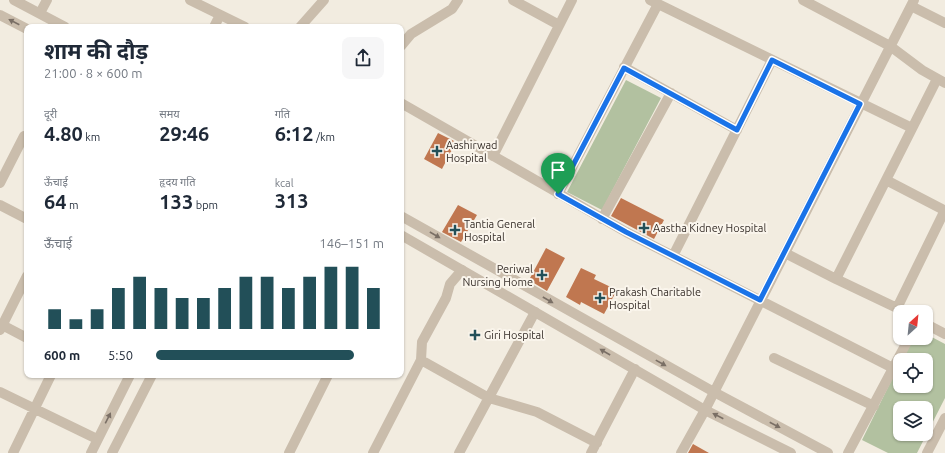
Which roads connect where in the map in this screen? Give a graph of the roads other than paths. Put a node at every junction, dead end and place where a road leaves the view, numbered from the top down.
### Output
1 (14, 0) edge
2 (47, 0) edge
3 (190, 0) edge
4 (324, 0) edge
5 (458, 0) edge
6 (513, 0) edge
7 (572, 0) edge
8 (803, 0) edge
9 (654, 2) edge
10 (913, 2) edge
11 (40, 13) junction
12 (0, 15) edge
13 (220, 15) junction
14 (945, 23) edge
15 (60, 24) edge
16 (216, 24) edge
17 (239, 24) edge
18 (303, 24) edge
19 (559, 26) junction
20 (24, 27) edge
21 (404, 42) edge
22 (890, 46) junction
23 (772, 60) junction
24 (624, 68) junction
25 (941, 81) edge
26 (671, 93) junction
27 (860, 104) junction
28 (404, 105) edge
29 (912, 128) junction
30 (737, 130) junction
31 (24, 136) edge
32 (493, 156) junction
33 (886, 180) junction
34 (0, 183) edge
35 (558, 194) junction
36 (0, 205) edge
37 (945, 210) edge
38 (24, 217) edge
39 (404, 218) edge
40 (602, 219) junction
41 (404, 237) edge
42 (785, 253) junction
43 (673, 256) junction
44 (462, 270) junction
45 (836, 279) junction
46 (24, 282) edge
47 (760, 300) junction
48 (902, 305) edge
49 (893, 307) edge
50 (535, 312) junction
51 (1, 328) edge
52 (933, 328) edge
53 (945, 334) edge
54 (24, 337) edge
55 (774, 358) dead end
56 (421, 360) junction
57 (893, 368) joint
58 (635, 369) junction
59 (49, 378) edge
60 (128, 378) edge
61 (150, 378) edge
62 (326, 378) edge
63 (0, 392) edge
64 (714, 392) junction
65 (489, 398) junction
66 (874, 406) junction
67 (33, 409) junction
68 (705, 410) junction
69 (945, 418) edge
70 (97, 439) junction
71 (597, 443) junction
72 (931, 452) edge
73 (13, 453) edge
74 (91, 453) edge
75 (112, 453) edge
76 (289, 453) edge
77 (373, 453) edge
78 (459, 453) edge
79 (592, 453) edge
80 (680, 453) edge
81 (791, 453) edge
82 (828, 453) edge
83 (848, 453) edge

1 - 11 street
2 - 11 street
3 - 13 street
4 - 18 street
5 - 21 street
6 - 19 street
7 - 19 street
8 - 22 street
9 - 23 street
9 - 24 street
10 - 14 street
10 - 22 street
11 - 15 street
20 -> 12 street
13 - 16 street
13 - 17 street
19 - 32 street
22 - 25 street
22 - 27 street
23 - 27 street
23 - 30 street
24 - 26 street
24 - 35 street
25 - 29 street
26 - 30 street
26 - 40 street
27 - 29 street
27 - 42 street
28 - 32 street
29 - 33 street
30 - 43 street
31 - 34 street
32 - 35 street
33 - 37 street
33 - 45 street
35 - 40 street
36 - 38 street
37 - 48 street
39 -> 64 street
40 - 43 street
41 - 44 street
42 - 45 street
42 - 47 street
43 - 47 street
44 - 50 street
44 - 56 street
45 - 49 street
46 - 51 street
47 - 57 street
47 - 64 street
58 -> 50 street
50 - 65 street
51 - 54 street
52 - 53 street
55 - 66 street
56 - 65 street
56 - 77 street
57 - 66 street
58 - 68 street
58 - 71 street
59 - 67 street
70 -> 60 street
61 - 75 street
62 - 76 street
63 - 67 street
64 - 68 street
64 -> 82 street
65 - 71 street
65 - 78 street
66 - 83 street
67 - 70 street
67 - 73 street
68 - 80 street
81 -> 68 street
69 - 72 street
70 - 74 street
71 - 79 street

